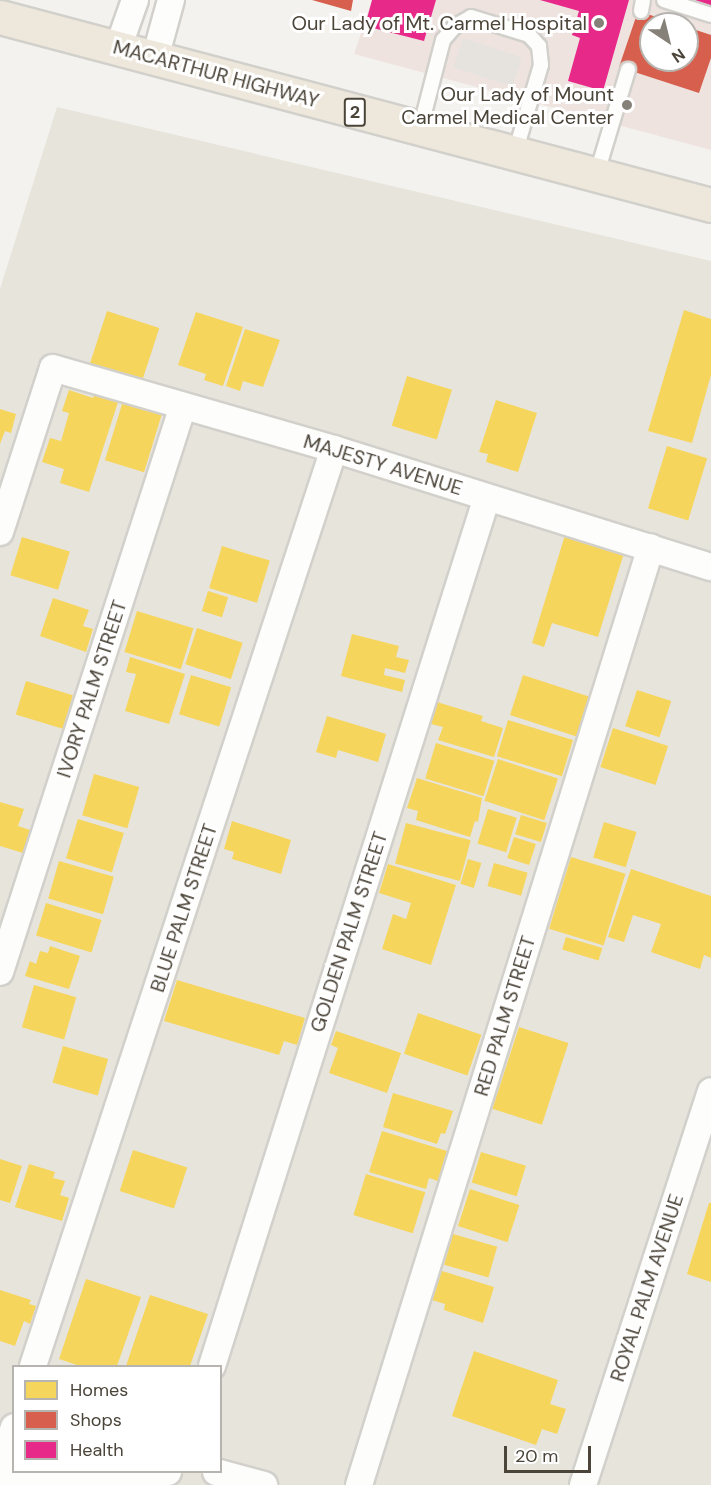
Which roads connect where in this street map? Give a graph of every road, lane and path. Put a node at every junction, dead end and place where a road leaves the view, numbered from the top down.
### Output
1 (135, 0) edge
2 (171, 0) edge
3 (664, 0) edge
4 (711, 15) edge
5 (0, 17) edge
6 (118, 48) junction
7 (155, 58) junction
8 (628, 70) dead end
9 (420, 129) junction
10 (516, 153) junction
11 (596, 176) junction
12 (711, 205) edge
13 (183, 406) junction
14 (334, 449) junction
15 (487, 497) junction
16 (0, 532) edge
17 (651, 547) junction
18 (711, 567) edge
19 (0, 972) edge
20 (711, 1091) edge
21 (33, 1365) edge
22 (212, 1365) edge
23 (12, 1433) edge
24 (0, 1468) edge
25 (161, 1473) edge
26 (220, 1473) edge
27 (0, 1484) edge
28 (71, 1485) edge
29 (80, 1485) edge
30 (264, 1485) edge
31 (359, 1485) edge
32 (584, 1485) edge

1 - 6 street
2 - 7 street
3 - 4 lane
5 - 6 highway, MACARTHUR HIGHWAY / 2
6 - 7 highway, MACARTHUR HIGHWAY / 2
7 - 9 highway, MACARTHUR HIGHWAY / 2
8 - 11 lane
9 - 10 highway, MACARTHUR HIGHWAY / 2
9 - 10 lane
10 - 11 highway, MACARTHUR HIGHWAY / 2
11 - 12 highway, MACARTHUR HIGHWAY / 2
13 - 14 street, MAJESTY AVENUE
13 - 16 street, MAJESTY AVENUE
13 - 19 street, IVORY PALM STREET
14 - 15 street, MAJESTY AVENUE
14 - 21 street, BLUE PALM STREET
15 - 17 street, MAJESTY AVENUE
15 - 22 street, GOLDEN PALM STREET
17 - 18 street, MAJESTY AVENUE
17 - 31 street, RED PALM STREET
20 - 32 street, ROYAL PALM AVENUE
23 - 24 street
25 - 29 street
26 - 30 street
27 - 28 street

